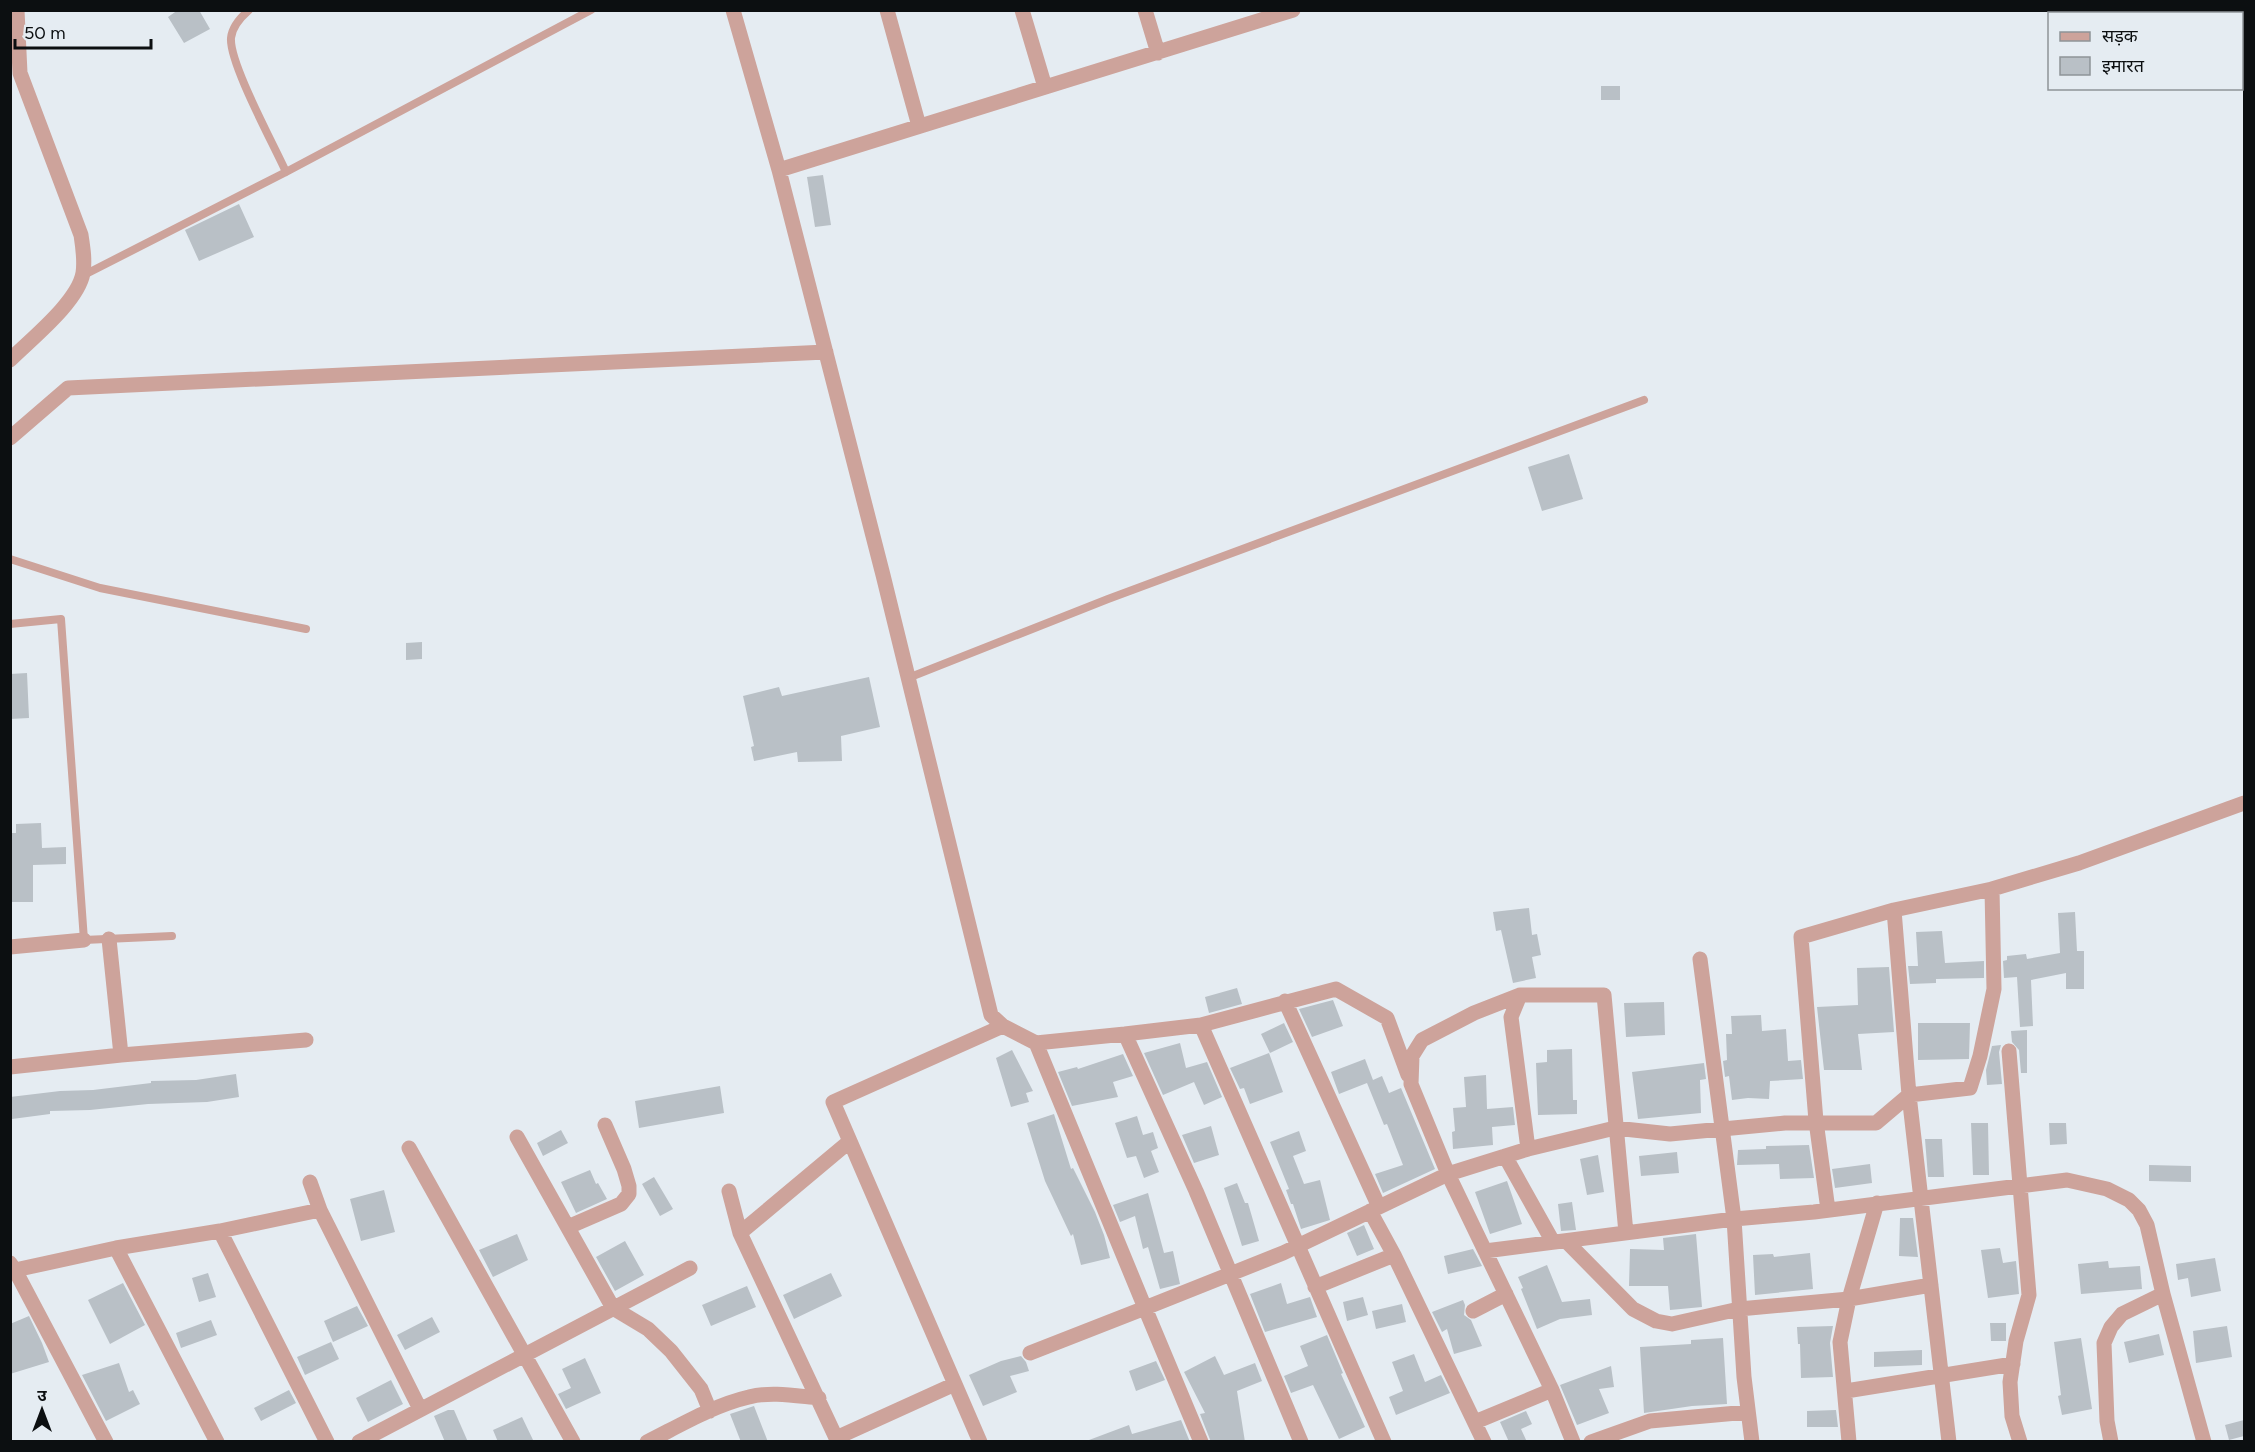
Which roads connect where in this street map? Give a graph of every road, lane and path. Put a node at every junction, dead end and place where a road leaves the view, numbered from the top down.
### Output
1 (17, 10) edge
2 (249, 10) edge
3 (591, 10) edge
4 (733, 10) edge
5 (887, 10) edge
6 (1022, 10) edge
7 (1145, 10) edge
8 (1283, 12) edge
9 (1158, 52) junction
10 (1045, 87) junction
11 (919, 126) junction
12 (779, 170) junction
13 (286, 172) junction
14 (83, 275) junction
15 (826, 352) junction
16 (10, 360) edge
17 (1644, 400) dead end
18 (10, 438) edge
19 (10, 559) edge
20 (10, 624) edge
21 (306, 629) dead end
22 (908, 678) junction
23 (2244, 802) edge
24 (1992, 889) junction
25 (1894, 910) junction
26 (172, 936) dead end
27 (110, 939) junction
28 (84, 940) junction
29 (10, 947) edge
30 (1700, 959) dead end
31 (1520, 995) junction
32 (1285, 1001) junction
33 (1201, 1025) junction
34 (1003, 1026) junction
35 (1125, 1034) junction
36 (306, 1040) dead end
37 (1036, 1043) junction
38 (2009, 1051) dead end
39 (121, 1055) junction
40 (10, 1067) edge
41 (1411, 1084) junction
42 (1909, 1095) junction
43 (1816, 1121) junction
44 (605, 1125) dead end
45 (1615, 1128) junction
46 (1723, 1130) junction
47 (517, 1137) dead end
48 (850, 1141) junction
49 (409, 1148) dead end
50 (1528, 1149) junction
51 (1505, 1156) junction
52 (1448, 1174) junction
53 (310, 1182) dead end
54 (2021, 1186) junction
55 (729, 1191) dead end
56 (1921, 1198) junction
57 (1877, 1203) junction
58 (1375, 1209) junction
59 (320, 1210) junction
60 (1828, 1210) junction
61 (1734, 1219) junction
62 (568, 1227) junction
63 (220, 1231) junction
64 (740, 1233) junction
65 (1626, 1233) junction
66 (1559, 1241) junction
67 (1297, 1246) junction
68 (116, 1248) junction
69 (1485, 1251) junction
70 (1394, 1255) junction
71 (13, 1266) edge
72 (690, 1268) dead end
73 (1230, 1274) junction
74 (1931, 1285) junction
75 (1315, 1287) junction
76 (1506, 1294) junction
77 (2163, 1294) junction
78 (1849, 1299) junction
79 (614, 1308) junction
80 (1145, 1308) junction
81 (1739, 1309) junction
82 (1473, 1311) dead end
83 (1030, 1353) dead end
84 (524, 1354) junction
85 (2013, 1364) junction
86 (1941, 1375) junction
87 (955, 1384) junction
88 (1552, 1390) junction
89 (1846, 1391) junction
90 (819, 1398) junction
91 (420, 1409) junction
92 (710, 1411) junction
93 (1748, 1412) junction
94 (1474, 1422) junction
95 (837, 1440) edge
96 (572, 1441) edge
97 (106, 1442) edge
98 (217, 1442) edge
99 (327, 1442) edge
100 (359, 1442) edge
101 (647, 1442) edge
102 (980, 1442) edge
103 (1201, 1442) edge
104 (1301, 1442) edge
105 (1384, 1442) edge
106 (1484, 1442) edge
107 (1573, 1442) edge
108 (1591, 1442) edge
109 (1752, 1442) edge
110 (1849, 1442) edge
111 (1949, 1442) edge
112 (2020, 1442) edge
113 (2111, 1442) edge
114 (2204, 1442) edge

1 - 14 street
2 - 13 lane
3 - 13 lane
4 - 12 street
5 - 11 street
6 - 10 street
7 - 9 street
8 - 9 street
9 - 10 street
10 - 11 street
11 - 12 street
12 - 15 street
13 - 14 lane
14 - 16 street
15 - 18 street
15 - 22 street
17 - 22 lane
19 - 21 lane
20 - 28 lane
22 - 34 street
23 - 24 street
24 - 25 street
24 - 42 street
25 - 42 street
25 - 43 street
26 - 27 lane
27 - 28 lane
27 - 39 street
28 - 29 street
30 - 46 street
31 - 41 street
31 - 45 street
31 - 50 street
32 - 33 street
32 - 41 street
32 - 58 street
33 - 35 street
33 - 67 street
34 - 37 street
34 - 48 street
35 - 37 street
35 - 73 street
36 - 39 street
37 - 80 street
38 - 54 street
39 - 40 street
41 - 52 street
42 - 43 street
42 - 56 street
43 - 46 street
43 - 60 street
44 - 62 street
45 - 46 street
45 - 50 street
45 - 65 street
46 - 61 street
47 - 62 street
48 - 64 street
48 - 87 street
49 - 84 street
50 - 51 street
51 - 52 street
51 - 66 street
52 - 58 street
52 - 69 street
53 - 59 street
54 - 56 street
54 - 77 street
54 - 85 street
55 - 64 street
56 - 57 street
56 - 74 street
57 - 60 street
57 - 78 street
58 - 67 street
58 - 70 street
59 - 63 street
59 - 91 street
60 - 61 street
61 - 65 street
61 - 81 street
62 - 79 street
63 - 68 street
63 - 99 street
64 - 90 street
65 - 66 street
66 - 69 street
66 - 81 street
67 - 73 street
67 - 75 street
68 - 71 street
68 - 98 street
69 - 76 street
70 - 75 street
70 - 94 street
71 - 97 street
72 - 79 street
73 - 80 street
73 - 104 street
74 - 78 street
74 - 86 street
75 - 105 street
76 - 82 street
76 - 88 street
77 - 113 street
77 - 114 street
78 - 81 street
78 - 89 street
79 - 84 street
79 - 92 street
80 - 83 street
80 - 103 street
81 - 93 street
84 - 91 street
84 - 96 street
85 - 86 street
85 - 112 street
86 - 89 street
86 - 111 street
87 - 95 street
87 - 102 street
88 - 94 street
88 - 107 street
89 - 110 street
90 - 92 street
90 - 95 street
91 - 100 street
92 - 101 street
93 - 108 street
93 - 109 street
94 - 106 street

